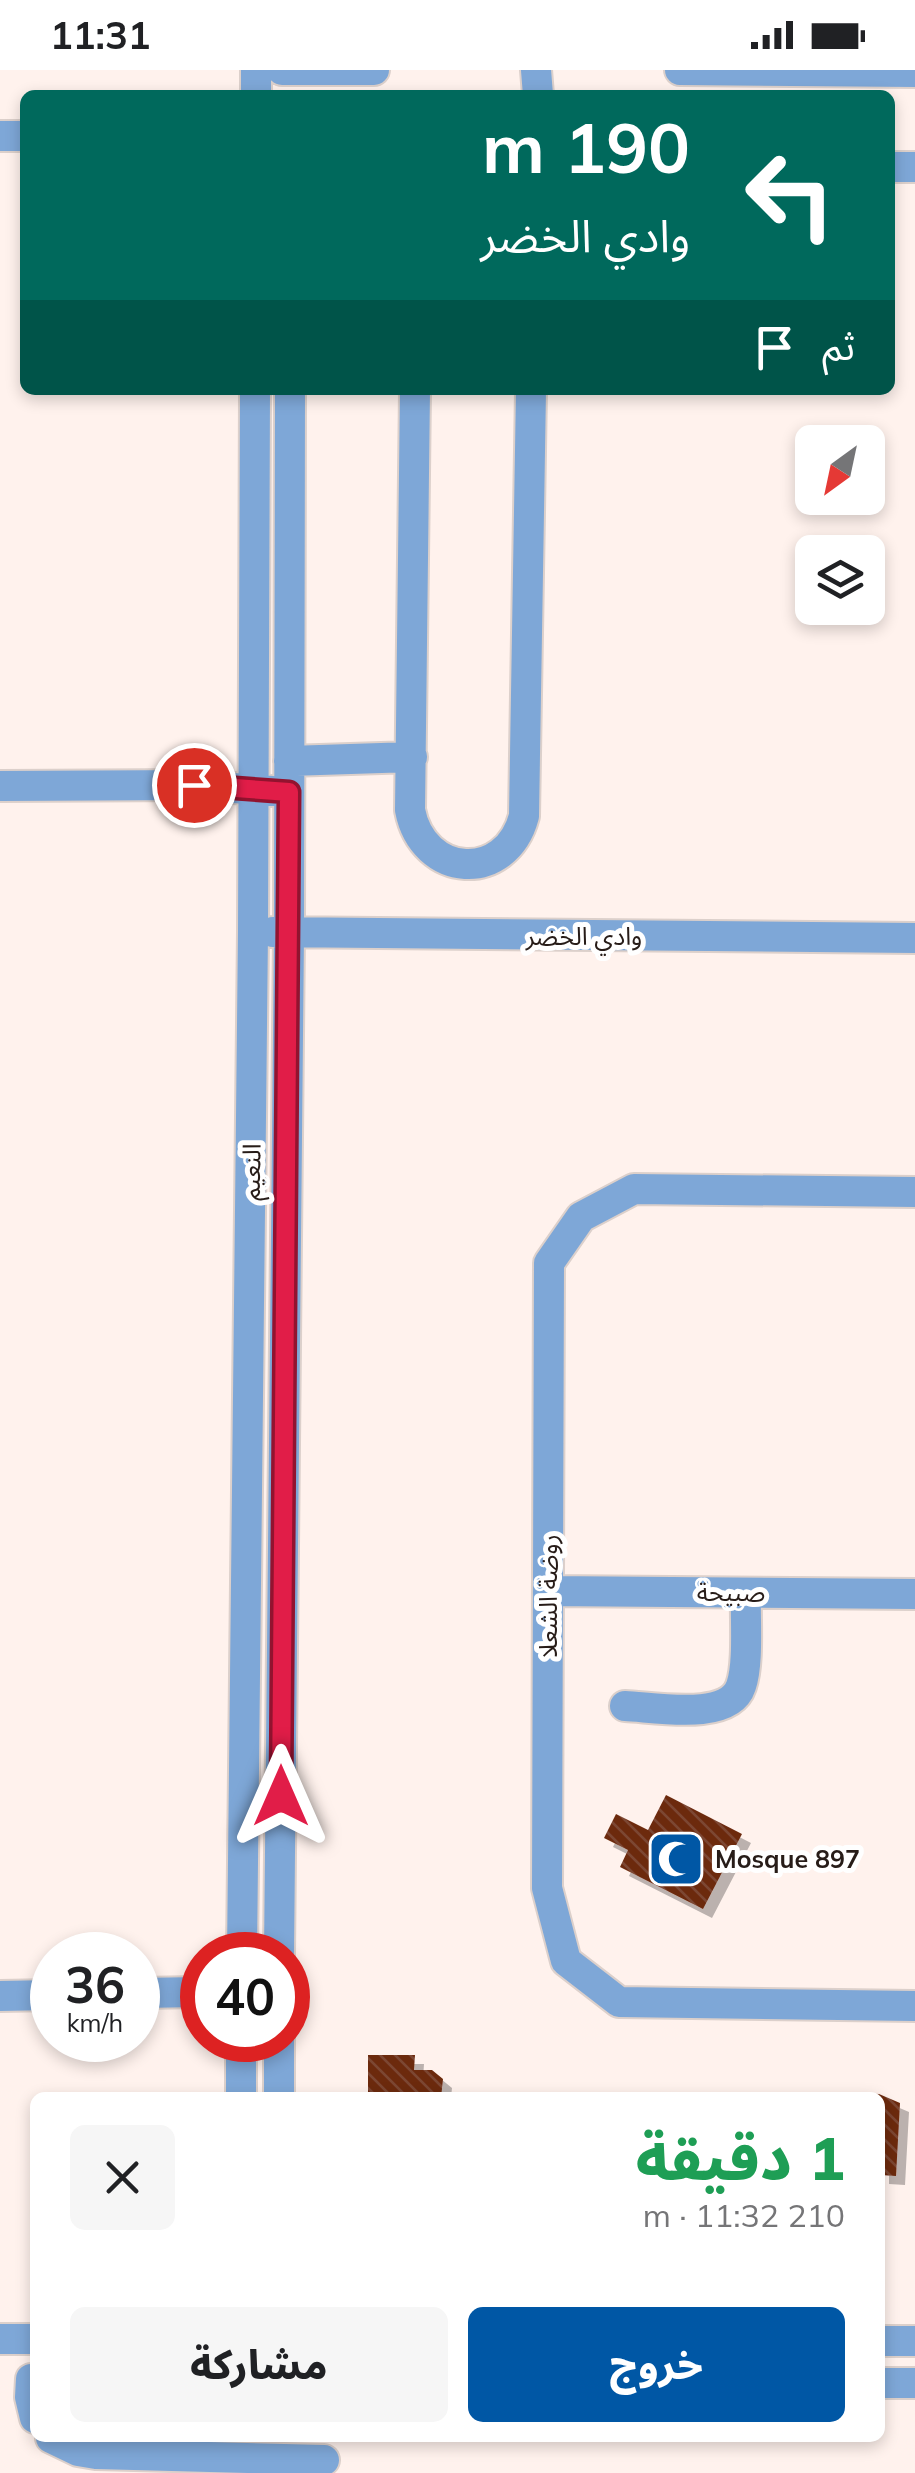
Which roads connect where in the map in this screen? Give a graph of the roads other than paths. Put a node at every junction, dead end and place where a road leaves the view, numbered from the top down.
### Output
1 (282, 70) edge
2 (292, 70) edge
3 (374, 70) edge
4 (680, 70) edge
5 (915, 72) edge
6 (255, 395) edge
7 (290, 395) edge
8 (416, 395) edge
9 (531, 395) edge
10 (412, 756) junction
11 (289, 777) junction
12 (0, 786) edge
13 (253, 791) junction
14 (253, 931) junction
15 (289, 933) junction
16 (915, 938) edge
17 (915, 1192) edge
18 (548, 1592) junction
19 (746, 1592) junction
20 (915, 1594) edge
21 (624, 1706) dead end
22 (242, 1932) edge
23 (279, 1932) edge
24 (30, 1995) edge
25 (0, 1996) edge
26 (915, 2006) edge
27 (241, 2062) edge
28 (279, 2062) edge
29 (241, 2092) edge
30 (278, 2092) edge
31 (0, 2339) edge
32 (30, 2339) edge
33 (885, 2342) edge
34 (915, 2342) edge
35 (885, 2383) edge
36 (915, 2384) edge
37 (59, 2442) edge
38 (324, 2460) dead end

1 - 2 street
2 - 3 street
4 - 5 street
6 - 13 street, النعيم
7 - 11 street, النعيم
8 - 10 street
9 - 10 street
10 - 11 street
11 - 13 street
11 - 15 street, النعيم
12 - 13 street
13 - 14 street, النعيم
14 - 15 street, وادي الخضر
14 - 22 street, النعيم
15 - 16 street, وادي الخضر
15 - 23 street, النعيم
17 - 18 street, روضة الشعلا
18 - 19 street, صبيحة
18 - 26 street, روضة الشعلا
19 - 20 street, صبيحة
19 - 21 street
24 - 25 street
27 - 29 street
28 - 30 street
31 - 32 street
33 - 34 street
35 - 36 street
37 - 38 street

